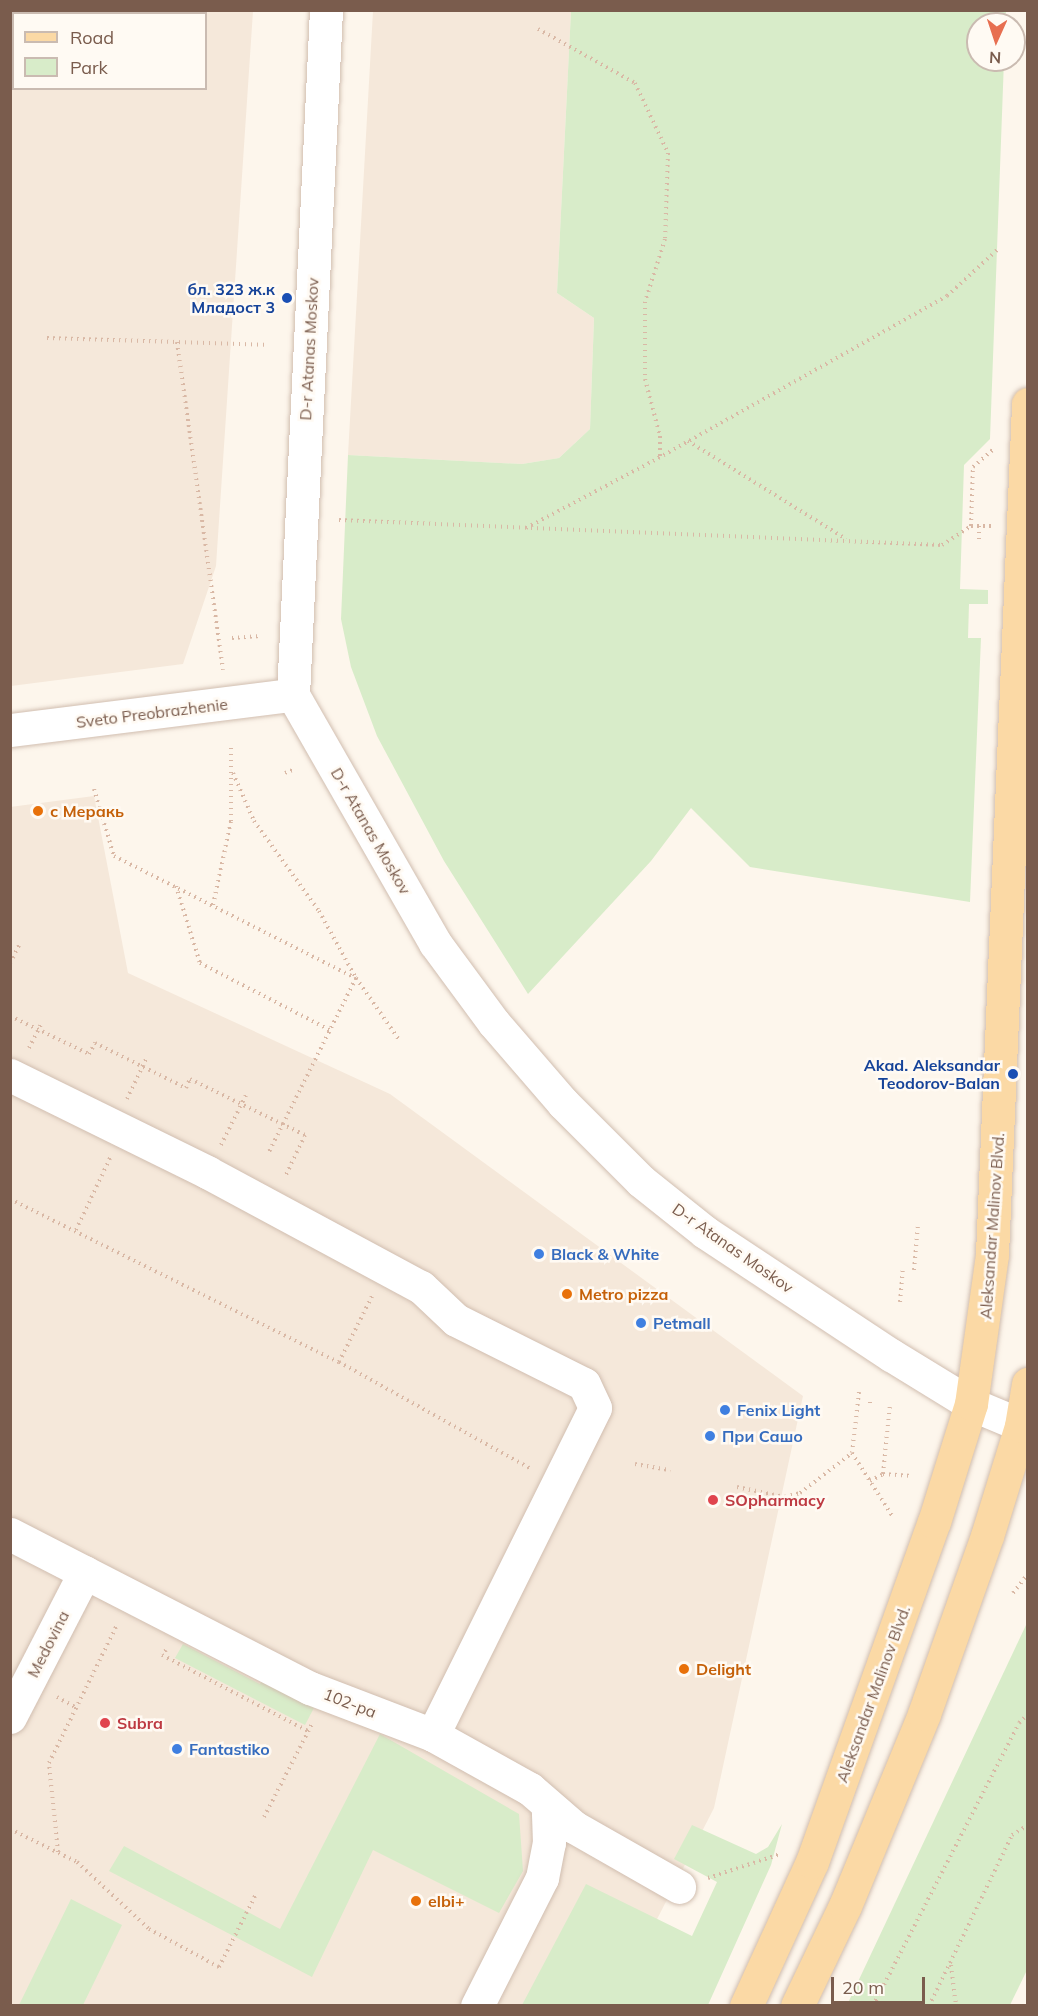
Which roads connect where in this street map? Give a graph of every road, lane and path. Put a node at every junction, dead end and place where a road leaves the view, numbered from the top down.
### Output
1 (326, 10) edge
2 (538, 29) dead end
3 (997, 250) dead end
4 (47, 338) dead end
5 (177, 342) junction
6 (265, 345) dead end
7 (1028, 404) edge
8 (688, 441) junction
9 (1001, 442) dead end
10 (660, 457) junction
11 (339, 520) dead end
12 (971, 526) junction
13 (526, 528) junction
14 (979, 539) dead end
15 (848, 541) junction
16 (260, 636) dead end
17 (232, 638) dead end
18 (223, 670) dead end
19 (293, 695) junction
20 (10, 730) edge
21 (231, 743) dead end
22 (295, 769) dead end
23 (233, 773) junction
24 (285, 773) dead end
25 (94, 789) dead end
26 (176, 886) junction
27 (213, 906) junction
28 (20, 943) dead end
29 (10, 963) edge
30 (356, 978) junction
31 (10, 1016) edge
32 (42, 1022) dead end
33 (39, 1029) junction
34 (330, 1030) junction
35 (400, 1041) dead end
36 (146, 1059) dead end
37 (18, 1066) edge
38 (142, 1067) junction
39 (246, 1095) dead end
40 (241, 1104) junction
41 (283, 1124) junction
42 (119, 1127) junction
43 (269, 1152) dead end
44 (207, 1172) junction
45 (10, 1199) edge
46 (270, 1208) junction
47 (918, 1226) dead end
48 (75, 1230) junction
49 (386, 1269) junction
50 (903, 1269) dead end
51 (914, 1270) dead end
52 (900, 1302) dead end
53 (339, 1362) junction
54 (1028, 1384) edge
55 (859, 1392) dead end
56 (890, 1404) dead end
57 (971, 1404) junction
58 (1024, 1427) edge
59 (852, 1453) junction
60 (635, 1464) dead end
61 (670, 1470) dead end
62 (883, 1474) junction
63 (909, 1476) dead end
64 (870, 1481) junction
65 (558, 1484) junction
66 (737, 1487) dead end
67 (893, 1517) dead end
68 (10, 1534) edge
69 (85, 1572) junction
70 (1028, 1574) edge
71 (1012, 1593) dead end
72 (120, 1619) dead end
73 (162, 1655) dead end
74 (1028, 1714) edge
75 (316, 1715) dead end
76 (10, 1717) edge
77 (308, 1731) junction
78 (434, 1735) junction
79 (548, 1805) junction
80 (264, 1817) dead end
81 (1028, 1825) edge
82 (10, 1829) edge
83 (787, 1852) dead end
84 (58, 1853) junction
85 (679, 1887) joint
86 (256, 1894) dead end
87 (951, 1964) junction
88 (477, 2006) edge
89 (746, 2006) edge
90 (797, 2006) edge
91 (873, 2006) edge
92 (929, 2006) edge
93 (956, 2006) edge

1 - 19 street, D-r Atanas Moskov
2 - 10 path
3 - 8 path
4 - 5 path
5 - 6 path
5 - 18 path
7 - 57 main road, Aleksandar Malinov Blvd.
8 - 10 path
8 - 15 path
9 - 12 path
10 - 13 path
11 - 13 path
12 - 14 path
12 - 15 path
13 - 15 path
16 - 17 path
19 - 20 street, Sveto Preobrazhenie
19 - 57 street, D-r Atanas Moskov
21 - 23 path
22 - 24 path
23 - 27 path
23 - 30 path
25 - 26 path
26 - 27 path
26 - 34 path
27 - 30 path
28 - 29 path
30 - 34 path
30 - 35 path
31 - 33 path
32 - 33 path
33 - 37 path
33 - 38 path
34 - 41 path
36 - 38 path
37 - 42 street
38 - 40 path
38 - 42 path
39 - 40 path
40 - 41 path
40 - 44 path
41 - 43 path
41 - 46 path
42 - 44 street
42 - 48 path
44 - 46 street
45 - 48 path
46 - 49 street
47 - 51 path
48 - 53 path
49 - 53 path
49 - 65 street
50 - 52 path
53 - 65 path
54 - 58 main road
55 - 59 path
56 - 62 path
57 - 58 street, D-r Atanas Moskov
57 - 89 main road, Aleksandar Malinov Blvd.
58 - 90 main road
59 - 64 path
59 - 66 path
60 - 61 path
62 - 63 path
62 - 64 path
64 - 67 path
65 - 78 street
68 - 69 street, 102-ра
69 - 76 street, Medovina
69 - 78 street, 102-ра
70 - 71 path
72 - 84 path
73 - 77 path
74 - 91 path
75 - 77 path
77 - 80 path
78 - 79 street, 102-ра
79 - 85 street, 102-ра
79 - 88 street
81 - 87 path
82 - 84 path
83 - 85 path
84 - 86 path
87 - 92 path
87 - 93 path

